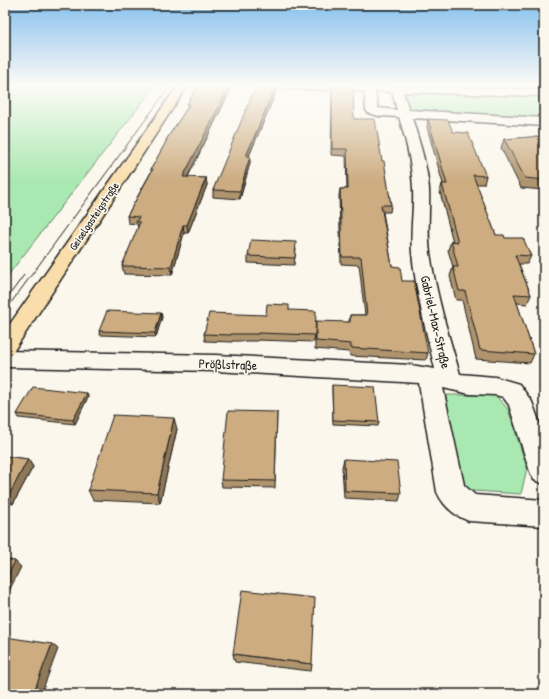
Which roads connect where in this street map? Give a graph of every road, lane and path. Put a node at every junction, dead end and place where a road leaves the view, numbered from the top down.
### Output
1 (161, 118) edge
2 (405, 118) edge
3 (456, 118) edge
4 (544, 122) edge
5 (5, 347) edge
6 (5, 359) edge
7 (439, 379) junction
8 (544, 472) edge
9 (544, 513) edge

1 - 5 main road, Geiselgasteigstraße
2 - 7 street, Gabriel-Max-Straße
3 - 4 street
6 - 7 street, Prößlstraße
7 - 8 street, Gabriel-Max-Straße
7 - 9 street, Gabriel-Max-Straße

